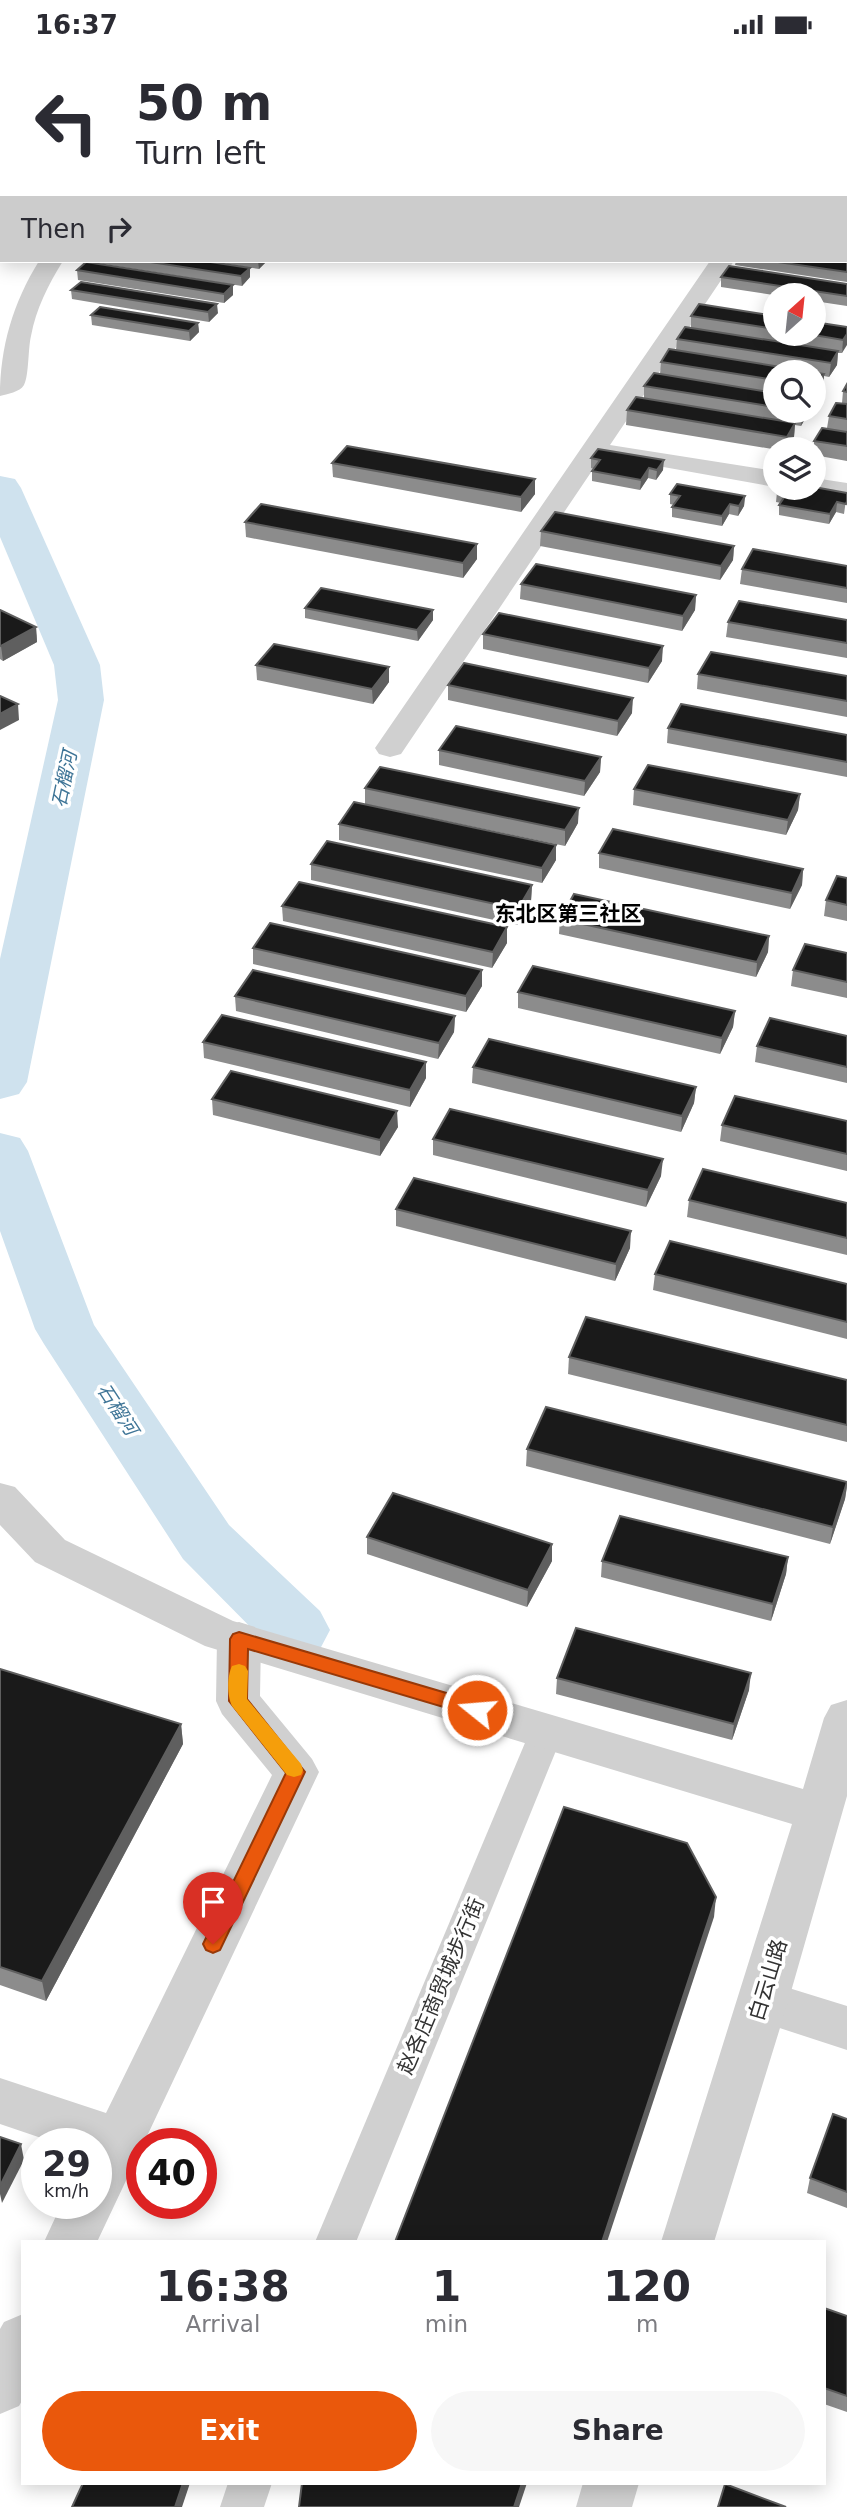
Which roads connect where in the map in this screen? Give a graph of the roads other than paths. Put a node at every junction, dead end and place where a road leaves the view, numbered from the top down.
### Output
1 (50, 263) edge
2 (721, 263) edge
3 (0, 388) edge
4 (593, 449) junction
5 (763, 477) edge
6 (826, 488) edge
7 (847, 491) edge
8 (390, 748) dead end
9 (0, 1498) edge
10 (239, 1639) junction
11 (847, 1718) edge
12 (547, 1731) junction
13 (818, 1813) junction
14 (762, 2002) junction
15 (847, 2028) edge
16 (0, 2101) edge
17 (119, 2141) junction
18 (112, 2155) edge
19 (81, 2219) edge
20 (71, 2240) edge
21 (336, 2240) edge
22 (688, 2240) edge
23 (21, 2344) edge
24 (0, 2387) edge
25 (249, 2485) edge
26 (610, 2485) edge
27 (242, 2507) edge
28 (604, 2507) edge

1 - 3 street
2 - 4 street
4 - 5 street
4 - 8 street
6 - 7 street
9 - 10 street
10 - 12 street
10 - 17 street
11 - 13 street, 白云山路
12 - 13 street
12 - 21 street, 赵各庄商贸城步行街
13 - 14 street, 白云山路
14 - 15 street
14 - 22 street, 白云山路
16 - 17 street
17 - 18 street
19 - 20 street
23 - 24 street
25 - 27 street
26 - 28 street

